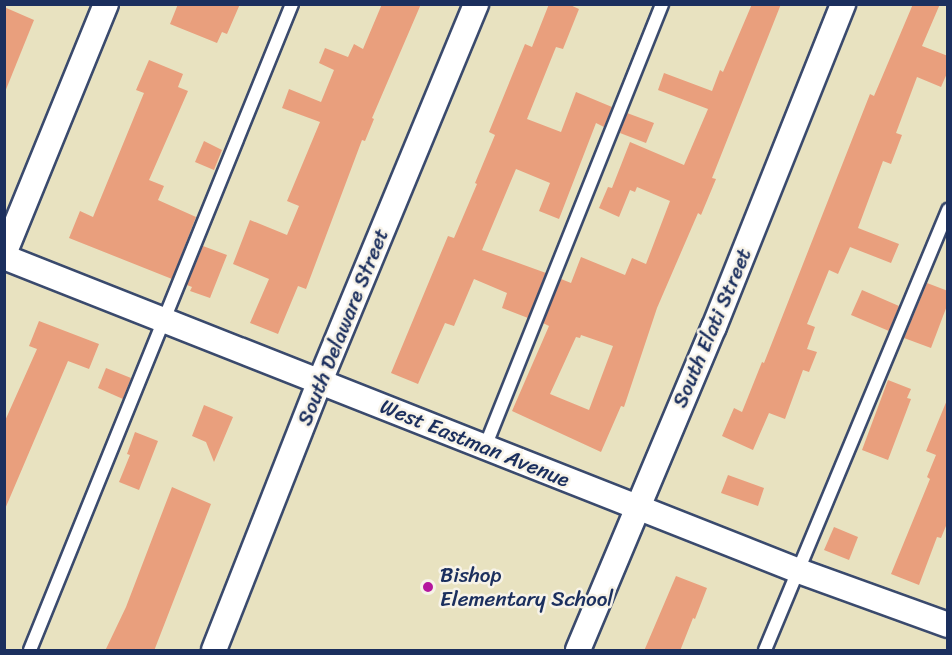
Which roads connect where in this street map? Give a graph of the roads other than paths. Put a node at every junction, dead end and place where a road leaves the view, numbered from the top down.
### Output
1 (106, 4) edge
2 (292, 4) edge
3 (476, 4) edge
4 (662, 4) edge
5 (843, 4) edge
6 (948, 210) edge
7 (4, 256) edge
8 (164, 318) junction
9 (320, 381) junction
10 (485, 447) junction
11 (636, 507) junction
12 (799, 571) junction
13 (948, 625) edge
14 (30, 651) edge
15 (214, 651) edge
16 (578, 651) edge
17 (765, 651) edge

1 - 7 street
2 - 8 lane
3 - 9 street, South Delaware Street
4 - 10 lane
5 - 11 street, South Elati Street
6 - 12 lane
7 - 8 street, West Eastman Avenue
8 - 9 street, West Eastman Avenue
8 - 14 lane
9 - 10 street, West Eastman Avenue
9 - 15 street, South Delaware Street
10 - 11 street, West Eastman Avenue
11 - 12 street, West Eastman Avenue
11 - 16 street, South Elati Street
12 - 13 street, West Eastman Avenue
12 - 17 lane

